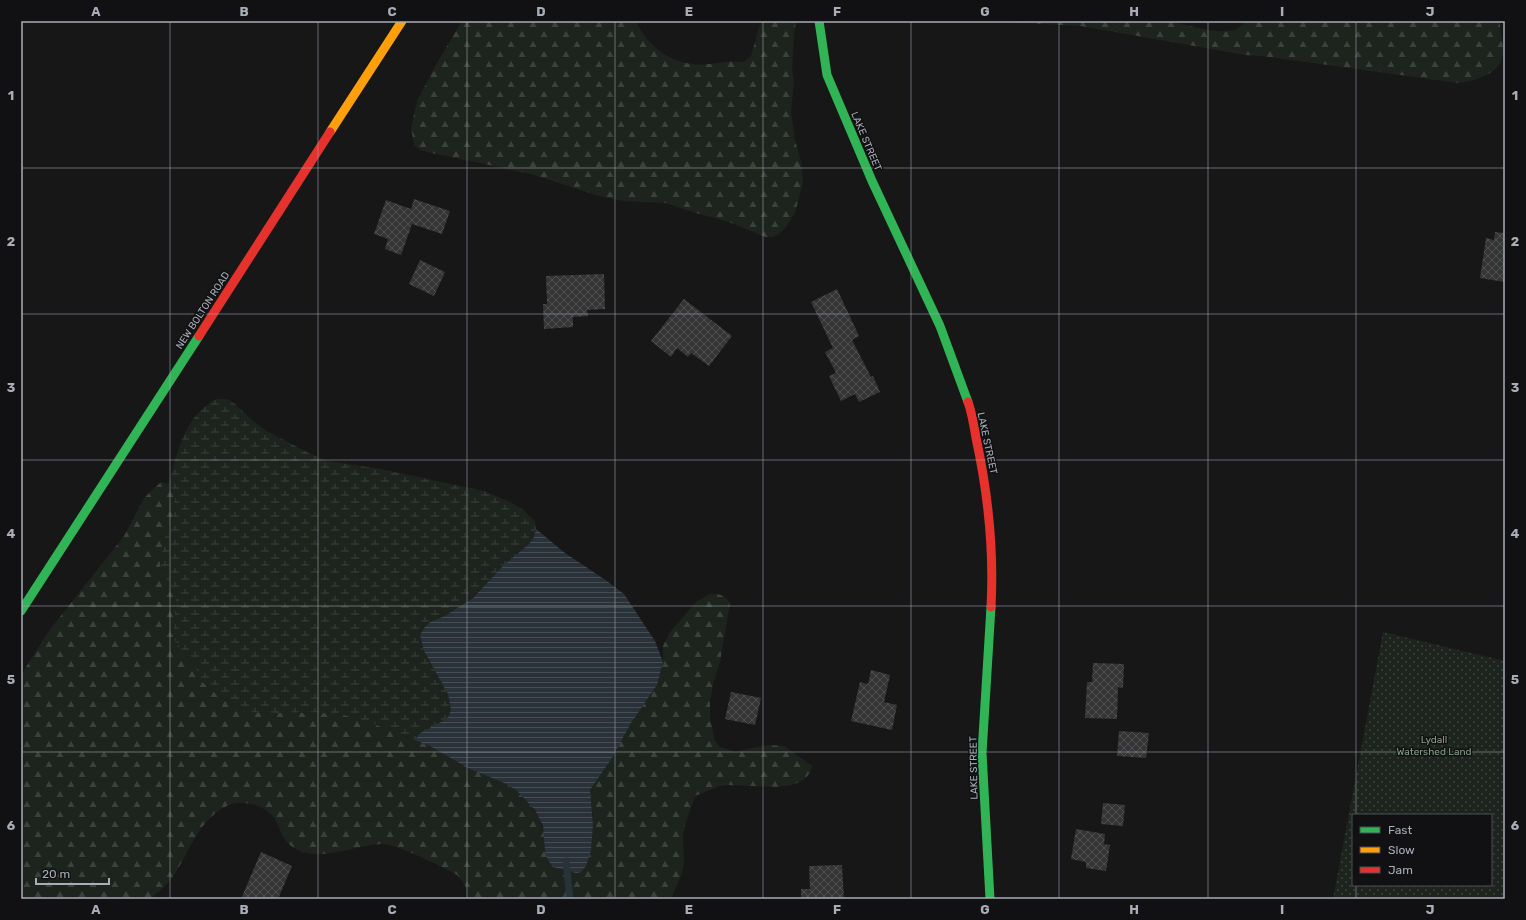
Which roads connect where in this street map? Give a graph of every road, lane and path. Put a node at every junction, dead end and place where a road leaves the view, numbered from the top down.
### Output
1 (402, 21) edge
2 (819, 21) edge
3 (21, 611) edge
4 (990, 899) edge

1 - 3 street, NEW BOLTON ROAD
2 - 4 street, LAKE STREET

